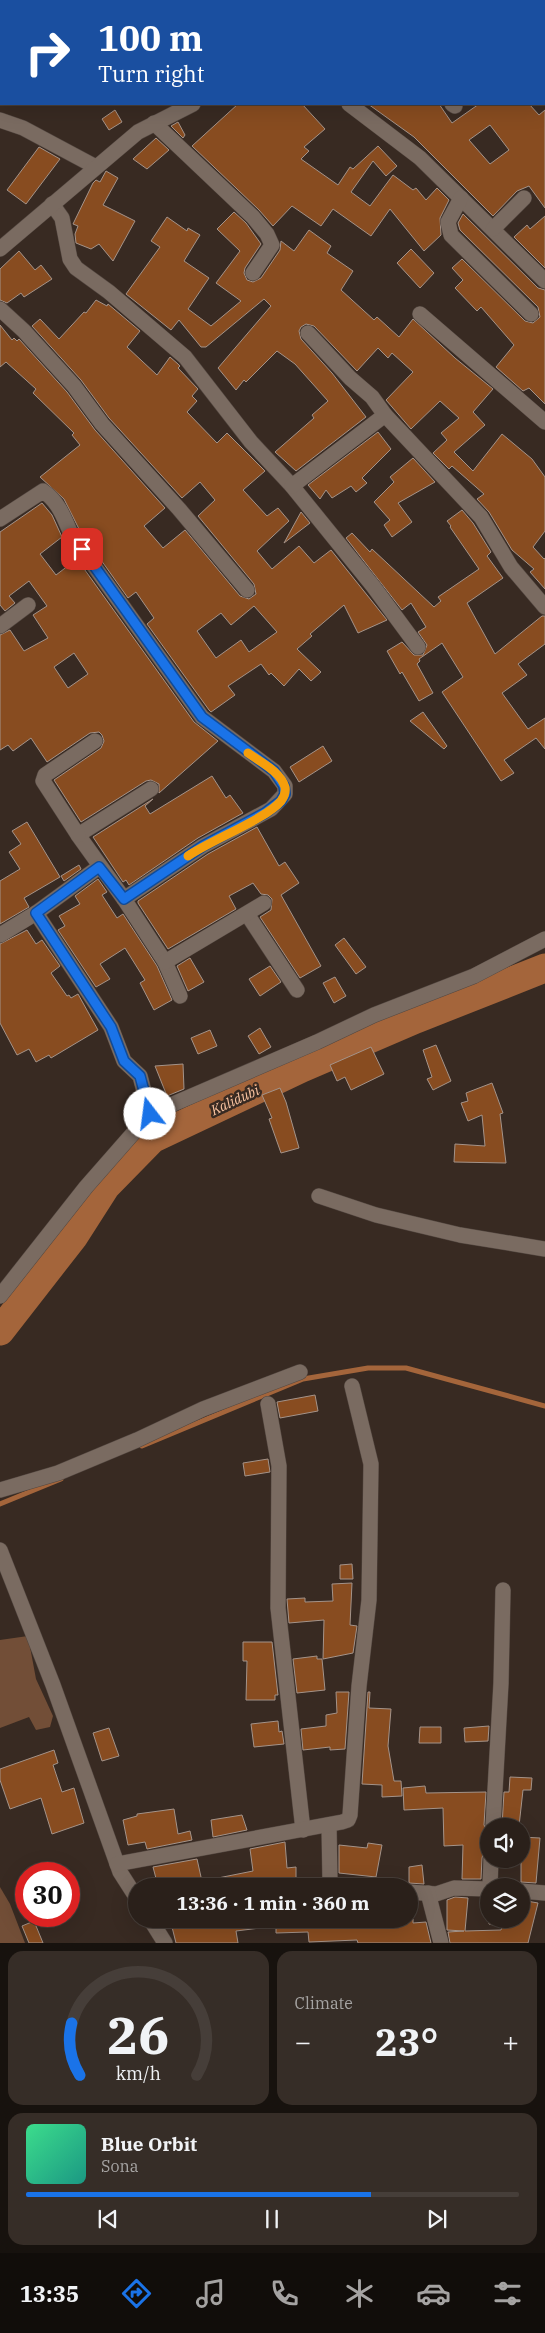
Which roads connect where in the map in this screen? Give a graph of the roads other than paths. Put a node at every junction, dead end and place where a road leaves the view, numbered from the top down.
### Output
1 (192, 105) edge
2 (353, 105) edge
3 (0, 120) edge
4 (154, 123) junction
5 (96, 167) junction
6 (461, 198) junction
7 (524, 198) dead end
8 (52, 204) junction
9 (493, 229) junction
10 (0, 249) edge
11 (253, 273) dead end
12 (545, 281) edge
13 (0, 309) edge
14 (420, 314) dead end
15 (531, 314) dead end
16 (308, 333) dead end
17 (385, 415) junction
18 (545, 422) edge
19 (292, 486) junction
20 (0, 519) edge
21 (247, 590) dead end
22 (28, 605) dead end
23 (545, 607) edge
24 (0, 626) edge
25 (418, 647) dead end
26 (96, 741) dead end
27 (151, 790) dead end
28 (78, 834) junction
29 (99, 867) junction
30 (124, 899) junction
31 (264, 903) dead end
32 (36, 913) junction
33 (247, 914) junction
34 (0, 935) edge
35 (545, 939) edge
36 (165, 962) junction
37 (297, 990) dead end
38 (180, 996) dead end
39 (150, 1114) junction
40 (319, 1196) dead end
41 (545, 1249) edge
42 (0, 1296) edge
43 (300, 1372) dead end
44 (352, 1386) dead end
45 (268, 1404) dead end
46 (0, 1490) edge
47 (0, 1550) edge
48 (503, 1590) dead end
49 (493, 1818) edge
50 (329, 1825) junction
51 (303, 1830) junction
52 (117, 1864) junction
53 (330, 1878) edge
54 (128, 1883) edge
55 (480, 1887) edge
56 (418, 1892) edge
57 (530, 1892) edge
58 (428, 1893) junction
59 (545, 1894) edge
60 (156, 1928) edge
61 (165, 1943) edge
62 (441, 1943) edge

1 - 4 street
2 - 6 street
3 - 5 street
4 - 5 street
4 - 11 street
5 - 8 street
6 - 9 street
6 - 15 street
7 - 9 street
8 - 10 street
8 - 19 street
9 - 12 street
13 - 21 street
14 - 18 street
16 - 17 street
17 - 19 street
17 - 23 street
19 - 25 street
20 - 30 street
22 - 24 street
26 - 28 street
27 - 28 street
28 - 29 street
29 - 30 street
29 - 32 street
30 - 36 street
31 - 33 street
32 - 34 street
32 - 39 street
33 - 36 street
33 - 37 street
35 - 39 street
36 - 38 street
39 - 42 street
40 - 41 street
43 - 46 street
44 - 50 street
45 - 51 street
47 - 52 street
48 - 49 street
50 - 51 street
50 - 53 street
51 - 52 street
52 - 54 street
55 - 58 street
56 - 58 street
57 - 59 street
58 - 62 street
60 - 61 street

